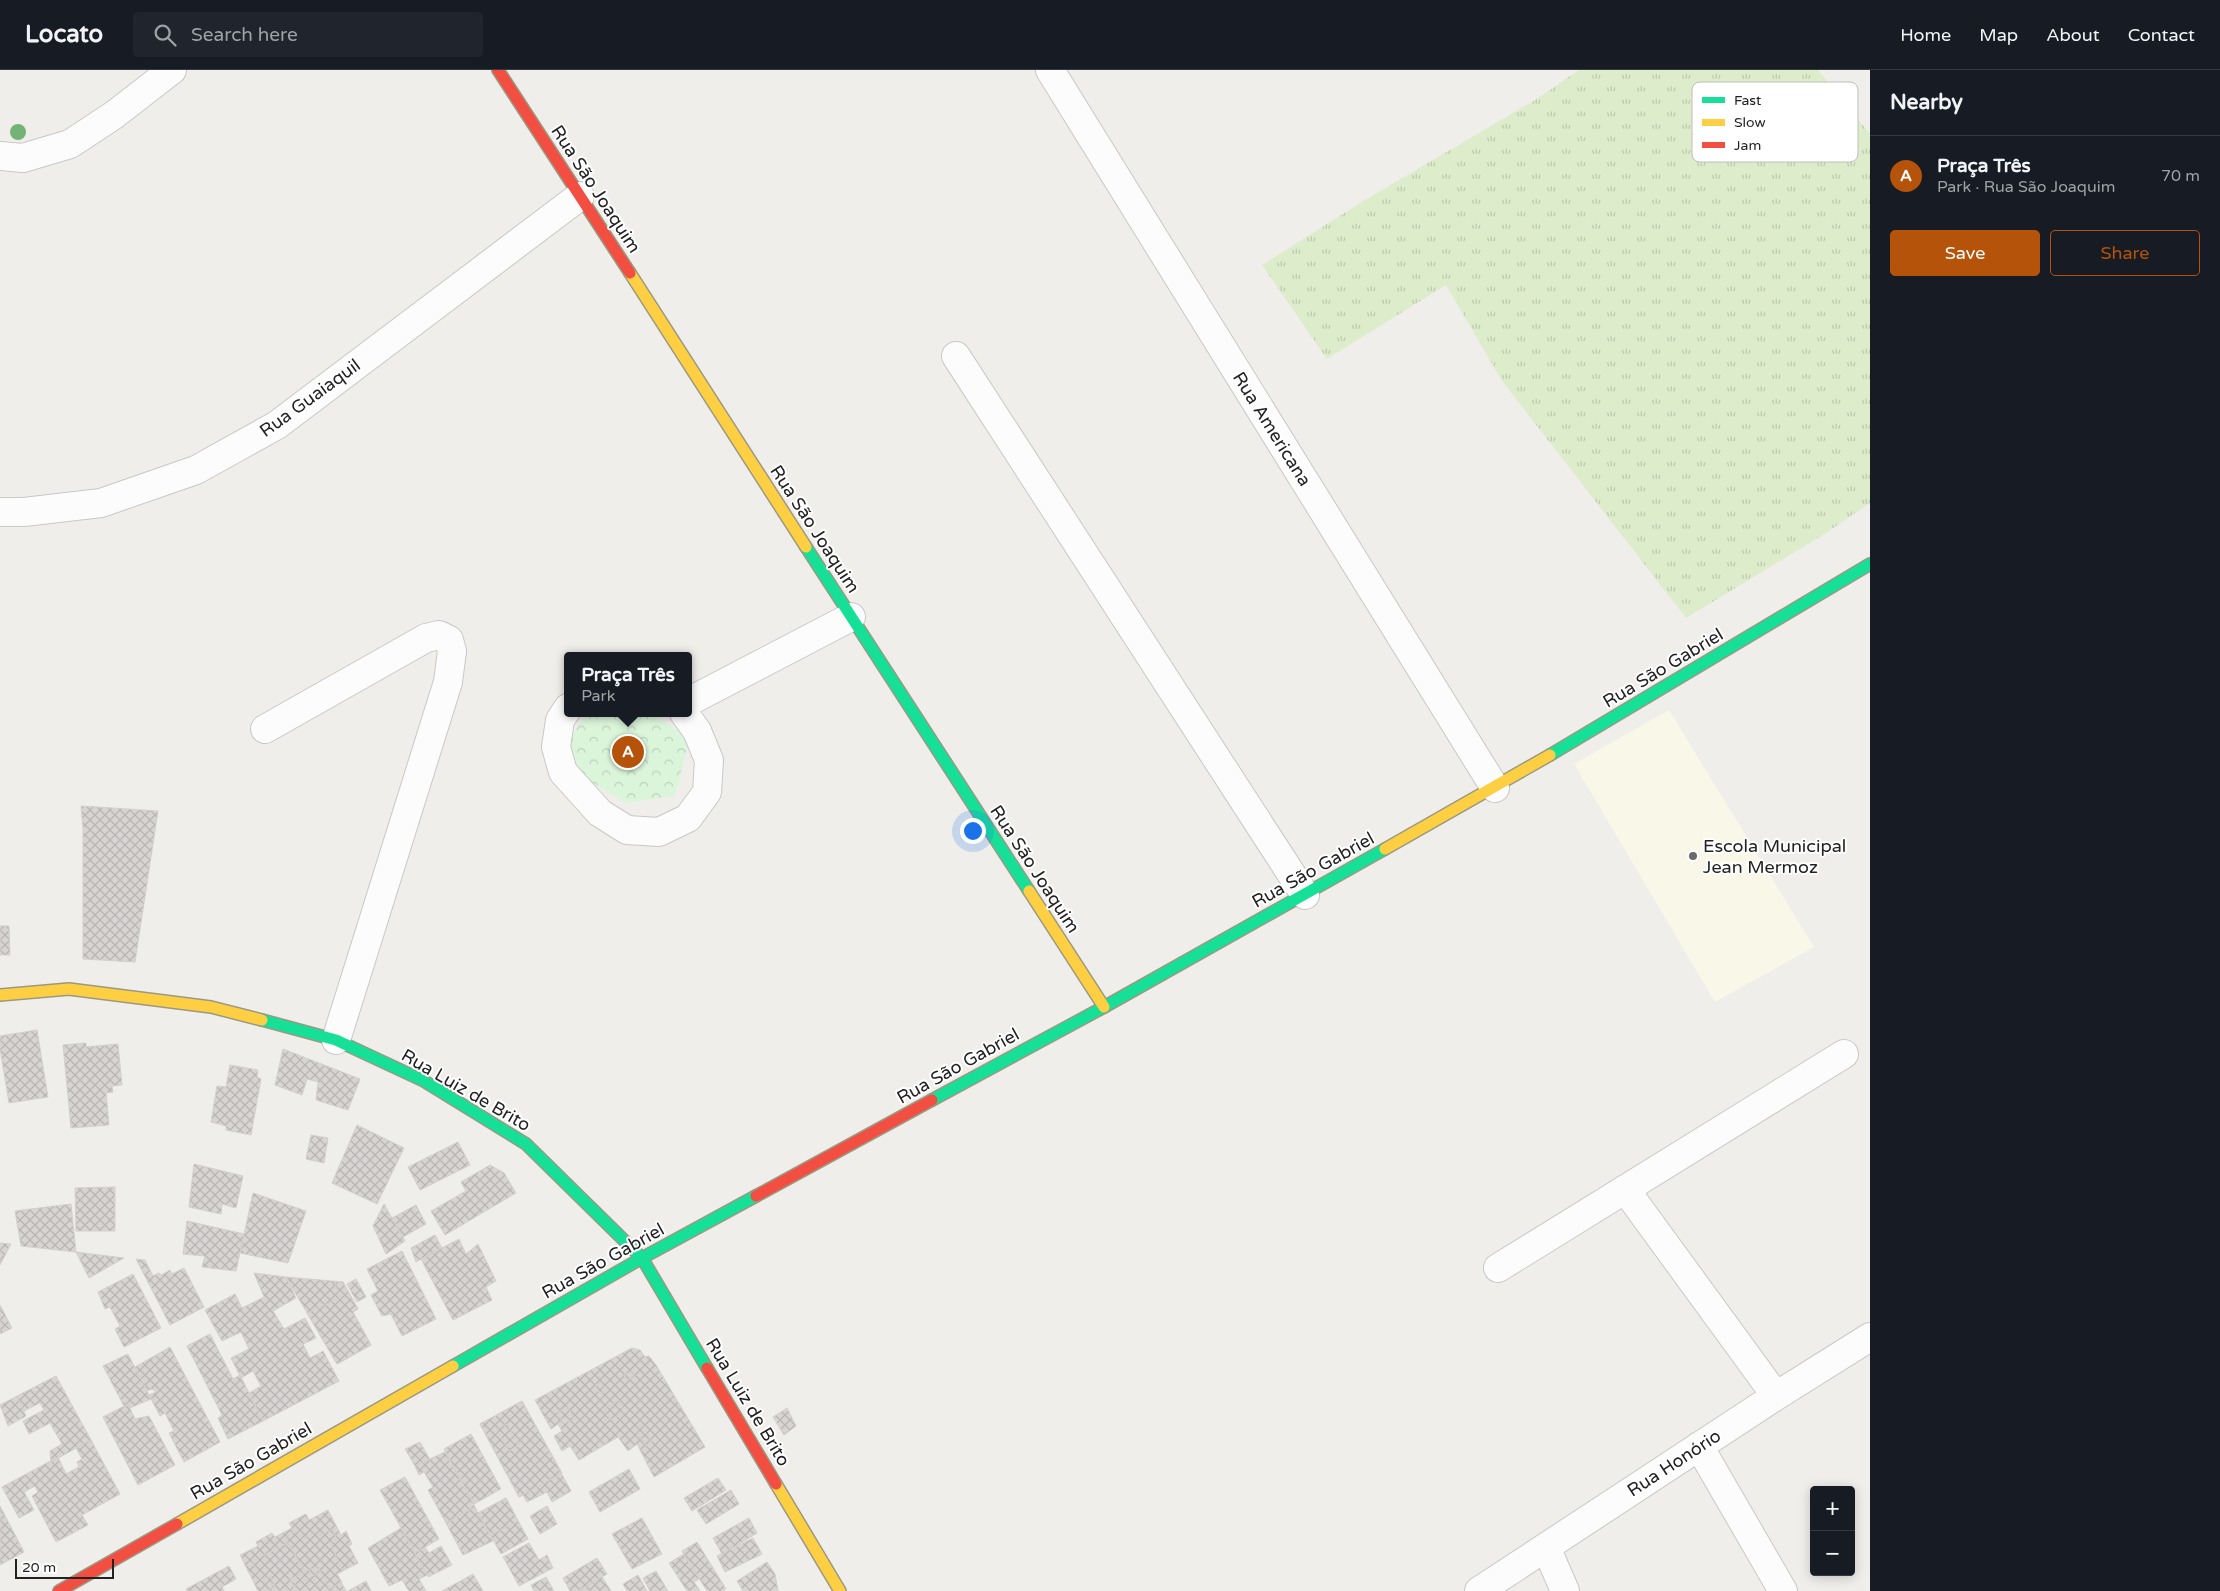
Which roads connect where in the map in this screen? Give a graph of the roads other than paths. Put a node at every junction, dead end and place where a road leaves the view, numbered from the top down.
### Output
1 (172, 70) edge
2 (498, 70) edge
3 (1050, 70) edge
4 (0, 156) edge
5 (580, 196) junction
6 (956, 356) dead end
7 (0, 512) edge
8 (1870, 564) edge
9 (850, 616) junction
10 (692, 700) edge
11 (564, 714) edge
12 (687, 717) edge
13 (265, 729) dead end
14 (1495, 788) junction
15 (1305, 894) junction
16 (0, 995) edge
17 (1104, 1007) junction
18 (336, 1040) junction
19 (1844, 1054) dead end
20 (1625, 1189) junction
21 (642, 1258) junction
22 (1498, 1268) dead end
23 (1870, 1338) edge
24 (1776, 1396) junction
25 (1699, 1446) junction
26 (1546, 1546) junction
27 (59, 1591) edge
28 (840, 1591) edge
29 (1479, 1591) edge
30 (1565, 1591) edge
31 (1783, 1591) edge

1 - 4 street
2 - 5 street, Rua São Joaquim
3 - 14 street, Rua Americana
5 - 7 street, Rua Guaiaquil
5 - 9 street, Rua São Joaquim
6 - 15 street
8 - 14 street, Rua São Gabriel
9 - 10 street
9 - 17 street, Rua São Joaquim
11 - 12 street
13 - 18 street
14 - 15 street, Rua São Gabriel
15 - 17 street, Rua São Gabriel
16 - 18 street, Rua Luiz de Brito
17 - 21 street, Rua São Gabriel
18 - 21 street, Rua Luiz de Brito
19 - 20 street
20 - 22 street
20 - 24 street
21 - 27 street, Rua São Gabriel
21 - 28 street, Rua Luiz de Brito
23 - 24 street, Rua Honório
24 - 25 street, Rua Honório
25 - 26 street, Rua Honório
25 - 31 street
26 - 29 street, Rua Honório
26 - 30 street

